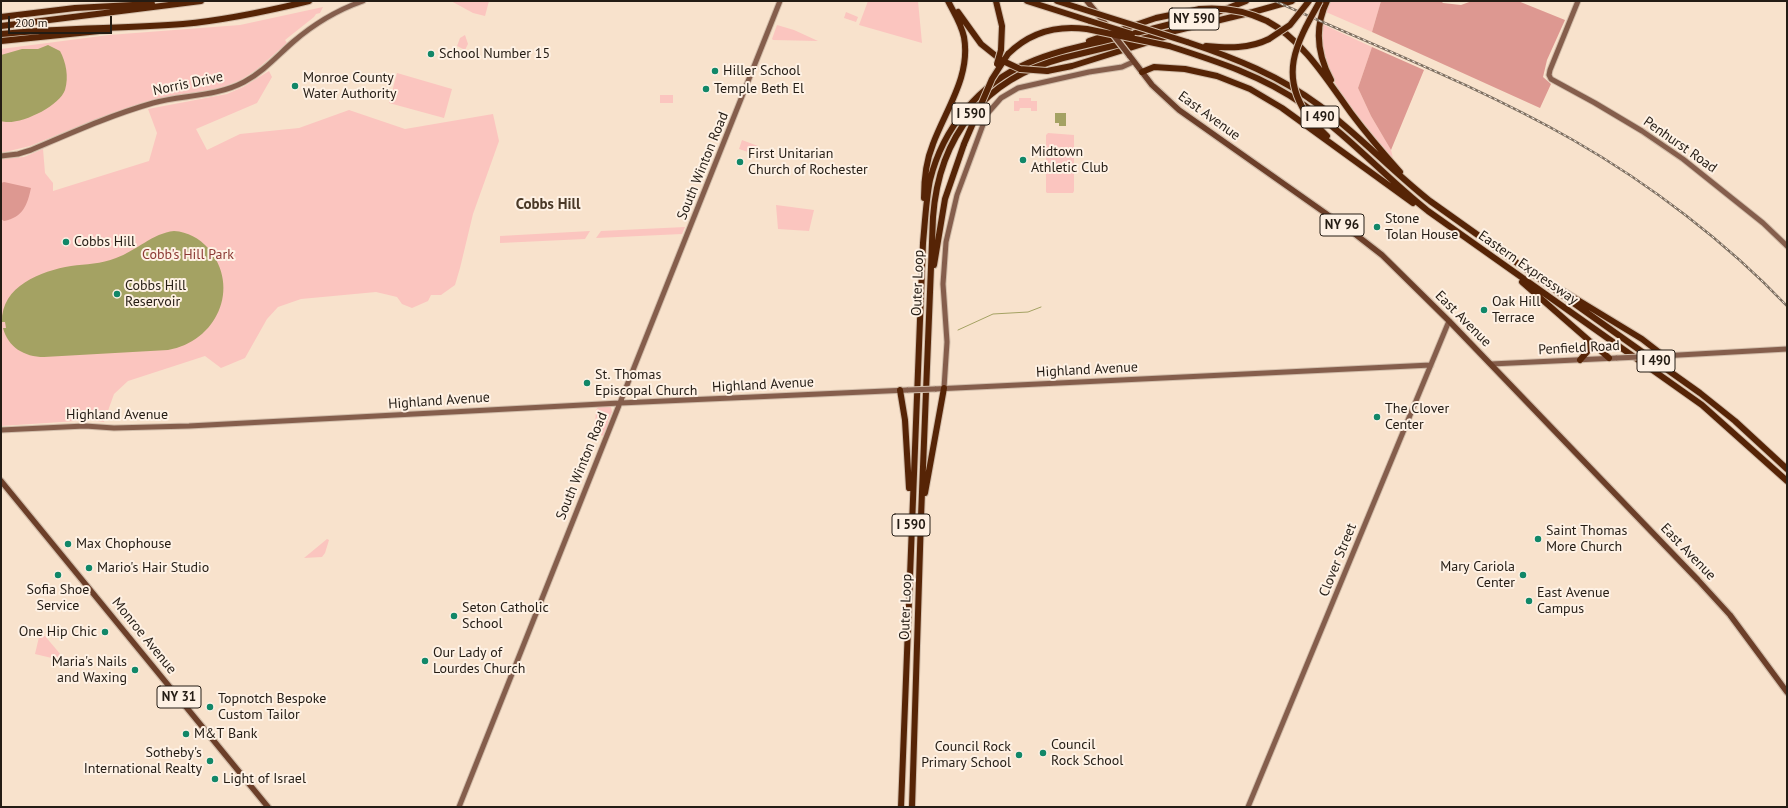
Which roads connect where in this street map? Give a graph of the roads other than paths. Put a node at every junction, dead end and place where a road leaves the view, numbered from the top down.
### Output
1 (198, 1) edge
2 (201, 1) edge
3 (309, 1) edge
4 (363, 1) edge
5 (780, 1) edge
6 (949, 1) edge
7 (1027, 1) edge
8 (1057, 1) edge
9 (1087, 1) edge
10 (1246, 1) edge
11 (1292, 1) edge
12 (1309, 1) edge
13 (1320, 1) edge
14 (1327, 1) edge
15 (1578, 1) edge
16 (997, 3) edge
17 (1, 17) edge
18 (1228, 18) junction
19 (165, 25) junction
20 (1, 26) edge
21 (1141, 32) joint
22 (1, 34) edge
23 (1152, 36) joint
24 (1, 41) edge
25 (1187, 42) junction
26 (1168, 46) junction
27 (1052, 54) junction
28 (1133, 62) junction
29 (1142, 72) junction
30 (989, 84) junction
31 (1344, 102) junction
32 (1, 156) edge
33 (1360, 164) junction
34 (1436, 205) junction
35 (1449, 226) junction
36 (923, 243) junction
37 (1787, 246) edge
38 (1500, 262) junction
39 (1518, 264) junction
40 (930, 306) junction
41 (1449, 321) junction
42 (1588, 340) junction
43 (1787, 349) edge
44 (1663, 356) junction
45 (1609, 358) junction
46 (1580, 360) junction
47 (1491, 364) junction
48 (1431, 365) junction
49 (944, 388) junction
50 (900, 390) junction
51 (620, 403) junction
52 (1, 430) edge
53 (1787, 469) edge
54 (1, 480) edge
55 (1787, 481) edge
56 (912, 516) junction
57 (921, 517) junction
58 (1787, 692) edge
59 (268, 807) edge
60 (459, 807) edge
61 (901, 807) edge
62 (912, 807) edge
63 (1248, 807) edge

1 - 17 highway
2 - 20 highway
3 - 19 highway
4 - 32 street, Norris Drive
5 - 51 street, South Winton Road
6 - 18 highway, bridge
6 - 36 highway
7 - 26 highway, Eastern Expressway / I 490, bridge
8 - 25 highway, Eastern Expressway / I 490, bridge
9 - 28 main road, East Avenue / NY 96, bridge
10 - 21 highway, Outer Loop / NY 590
11 - 18 highway, Outer Loop / NY 590
12 - 25 highway, bridge
13 - 33 highway, bridge
14 - 31 highway
15 - 37 street, Penhurst Road
16 - 30 highway, bridge
18 - 23 highway, Outer Loop / NY 590
19 - 22 highway
19 - 24 highway
21 - 27 highway, Outer Loop / I 590
23 - 40 highway, Outer Loop / I 590
25 - 34 highway, Eastern Expressway / I 490
26 - 30 highway, bridge
26 - 35 highway, Eastern Expressway / I 490
27 - 31 highway, bridge
27 - 36 highway, Outer Loop / I 590
28 - 29 main road, East Avenue / NY 96
28 - 49 street
29 - 33 highway
29 - 41 main road, East Avenue / NY 96
30 - 40 highway, bridge
31 - 34 highway
33 - 35 highway
34 - 39 highway, Eastern Expressway / I 490
35 - 38 highway, Eastern Expressway / I 490
36 - 56 highway, Outer Loop / I 590
38 - 42 highway
38 - 55 highway, Eastern Expressway / I 490
39 - 44 highway
39 - 53 highway, Eastern Expressway / I 490
40 - 57 highway, Outer Loop / I 590
41 - 47 main road, East Avenue / NY 96
41 - 48 street, Clover Street
42 - 45 highway
42 - 46 highway
43 - 44 street, Penfield Road
44 - 45 street, Penfield Road, bridge
45 - 46 street, Penfield Road
46 - 47 street, Penfield Road
47 - 58 main road, East Avenue / NY 96
48 - 49 street, Highland Avenue
48 - 63 street, Clover Street
49 - 50 street, Highland Avenue, bridge
49 - 57 highway
50 - 51 street, Highland Avenue
50 - 56 highway
51 - 52 street, Highland Avenue
51 - 60 street, South Winton Road
54 - 59 main road, Monroe Avenue / NY 31
56 - 61 highway, Outer Loop / I 590
57 - 62 highway, Outer Loop / I 590

